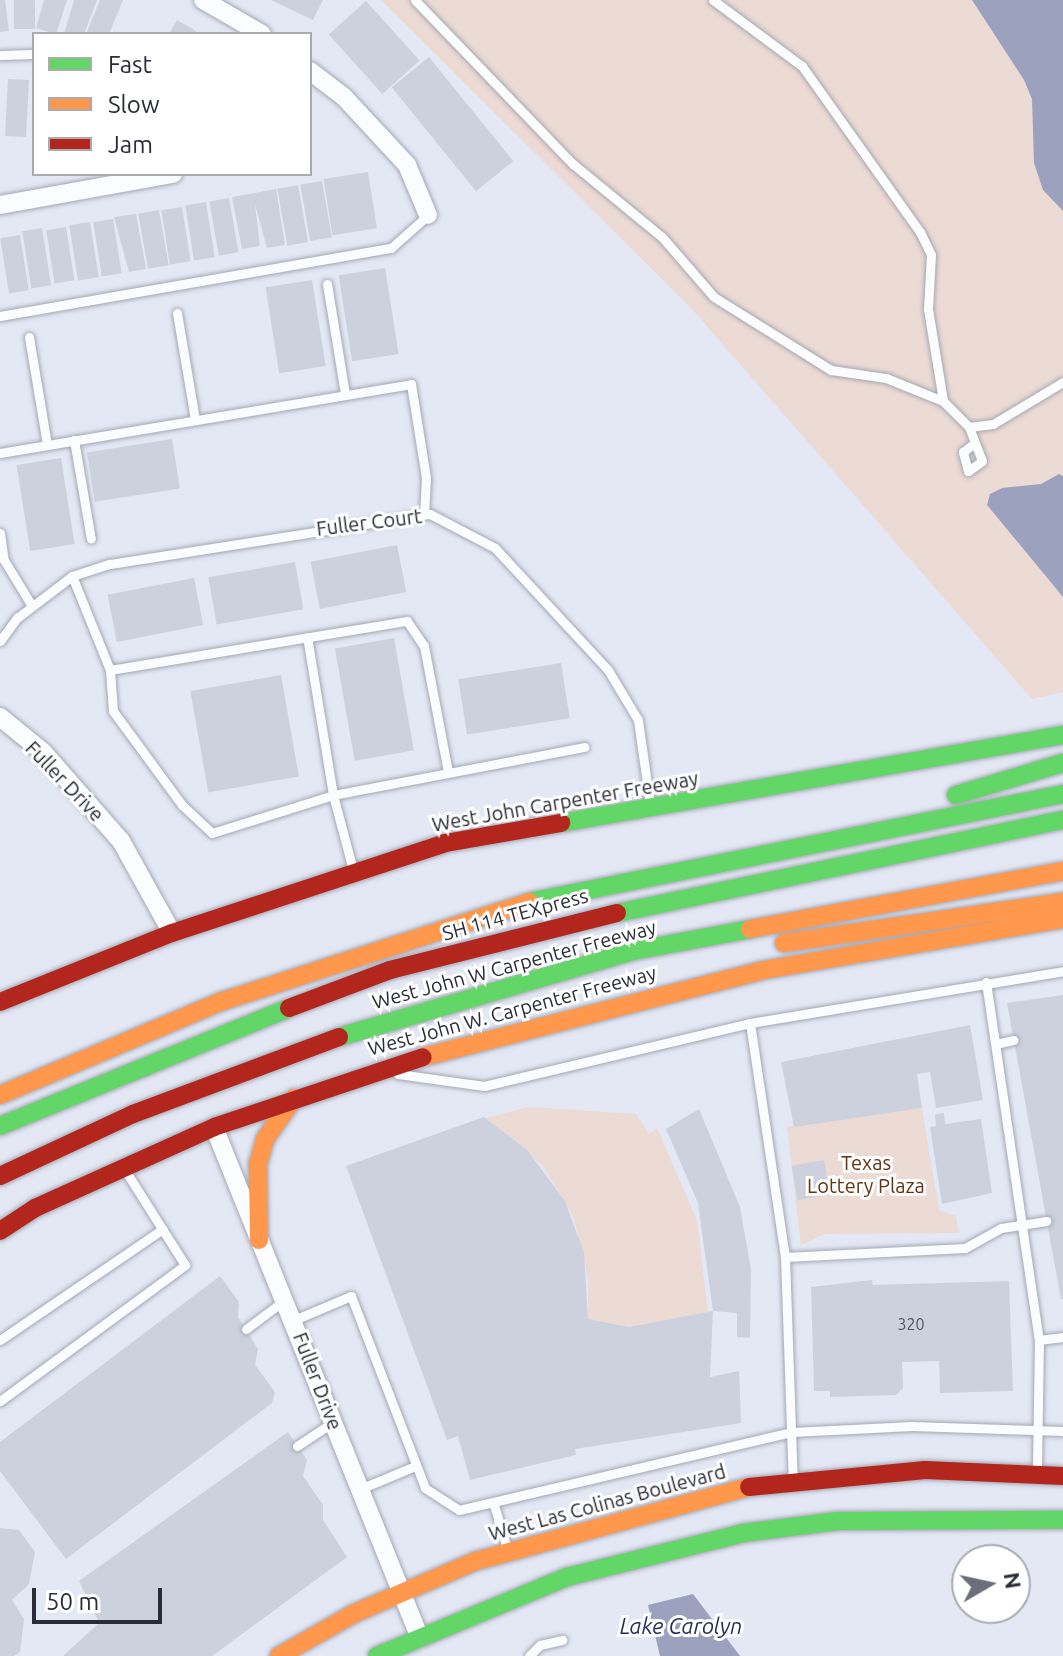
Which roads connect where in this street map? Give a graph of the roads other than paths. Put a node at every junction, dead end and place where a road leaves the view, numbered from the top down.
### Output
1 (203, 0) edge
2 (415, 0) edge
3 (713, 0) edge
4 (259, 32) edge
5 (32, 54) edge
6 (0, 55) edge
7 (312, 73) edge
8 (162, 176) edge
9 (0, 205) edge
10 (428, 215) joint
11 (327, 284) dead end
12 (177, 313) dead end
13 (0, 316) edge
14 (29, 337) dead end
15 (1063, 382) edge
16 (345, 394) junction
17 (943, 401) junction
18 (195, 419) junction
19 (969, 427) junction
20 (74, 440) junction
21 (47, 444) junction
22 (972, 445) dead end
23 (0, 453) edge
24 (424, 513) junction
25 (0, 533) edge
26 (91, 539) dead end
27 (72, 576) junction
28 (32, 606) junction
29 (307, 637) junction
30 (0, 641) edge
31 (110, 670) junction
32 (0, 717) edge
33 (1063, 735) edge
34 (584, 747) dead end
35 (1063, 763) edge
36 (448, 772) junction
37 (1063, 794) edge
38 (333, 795) junction
39 (651, 807) junction
40 (1063, 820) edge
41 (767, 850) junction
42 (1063, 851) edge
43 (1017, 858) dead end
44 (1063, 871) edge
45 (354, 873) junction
46 (894, 877) dead end
47 (1063, 902) edge
48 (1063, 919) edge
49 (172, 933) junction
50 (601, 959) junction
51 (1063, 971) edge
52 (440, 979) dead end
53 (986, 982) junction
54 (0, 1002) edge
55 (365, 1002) dead end
56 (750, 1023) junction
57 (1014, 1040) dead end
58 (996, 1044) junction
59 (379, 1069) junction
60 (0, 1095) edge
61 (294, 1097) junction
62 (0, 1126) edge
63 (214, 1127) junction
64 (0, 1149) edge
65 (124, 1167) junction
66 (0, 1176) edge
67 (1046, 1221) dead end
68 (1022, 1224) junction
69 (163, 1229) junction
70 (0, 1231) edge
71 (259, 1240) junction
72 (785, 1257) junction
73 (286, 1299) junction
74 (294, 1320) junction
75 (246, 1329) dead end
76 (1063, 1337) edge
77 (0, 1340) edge
78 (1039, 1340) junction
79 (0, 1401) edge
80 (333, 1422) junction
81 (1041, 1428) junction
82 (1063, 1431) edge
83 (792, 1432) junction
84 (297, 1446) dead end
85 (415, 1466) junction
86 (1037, 1473) junction
87 (1063, 1476) edge
88 (793, 1481) junction
89 (360, 1489) junction
90 (494, 1505) junction
91 (1030, 1516) junction
92 (1063, 1520) edge
93 (507, 1550) junction
94 (400, 1592) junction
95 (562, 1640) dead end
96 (424, 1644) junction
97 (279, 1656) edge
98 (377, 1656) edge
99 (529, 1656) edge

1 - 4 street
2 - 17 lane
3 - 17 lane
5 - 6 lane
7 - 10 street
8 - 9 street
10 - 13 lane
11 - 16 lane
12 - 18 lane
14 - 21 lane
15 - 19 lane
16 - 18 lane
16 - 24 lane
17 - 19 lane
18 - 20 lane
19 - 22 lane
20 - 21 lane
20 - 26 lane
21 - 23 lane
24 - 27 lane, Fuller Court
24 - 39 lane, Fuller Court
25 - 28 lane
27 - 28 lane, Fuller Court
27 - 31 lane
28 - 30 lane, Fuller Court
29 - 31 lane
29 - 36 lane
29 - 38 lane
31 - 38 lane
32 - 49 street, Fuller Drive
33 - 39 main road, West John Carpenter Freeway
34 - 36 lane
35 - 41 main road
36 - 38 lane
37 - 41 main road
38 - 45 lane
39 - 45 main road, West John Carpenter Freeway
40 - 62 main road, SH 114 TEXpress
41 - 60 main road
42 - 43 main road
44 - 50 main road, West John W Carpenter Freeway
45 - 49 main road, West John Carpenter Freeway
46 - 52 main road
47 - 50 main road
48 - 59 main road, West John W. Carpenter Freeway
49 - 54 main road, West John Carpenter Freeway
50 - 66 main road, West John W Carpenter Freeway
51 - 53 lane
53 - 56 lane
53 - 58 lane
55 - 64 main road
56 - 59 lane
56 - 72 lane
57 - 58 lane
58 - 68 lane
59 - 61 main road, West John W. Carpenter Freeway
61 - 63 main road, West John W. Carpenter Freeway
61 - 71 main road
63 - 65 main road, West John W. Carpenter Freeway
63 - 71 street, Fuller Drive
65 - 69 lane
65 - 70 main road, West John W. Carpenter Freeway
67 - 68 lane
68 - 72 lane
68 - 78 lane
69 - 77 lane
69 - 79 lane
71 - 73 street, Fuller Drive
72 - 83 lane
73 - 74 street, Fuller Drive
73 - 75 lane
74 - 80 street, Fuller Drive
74 - 85 lane
76 - 78 lane
78 - 81 lane
80 - 84 lane
80 - 89 street, Fuller Drive
81 - 82 lane
81 - 83 lane
81 - 86 lane
83 - 88 lane
83 - 90 lane
85 - 89 lane
85 - 90 lane
86 - 87 main road, West Las Colinas Boulevard
86 - 88 main road, West Las Colinas Boulevard
86 - 91 main road
88 - 93 main road, West Las Colinas Boulevard
89 - 94 street, Fuller Drive
90 - 93 lane
91 - 92 main road
91 - 96 main road
93 - 94 main road, West Las Colinas Boulevard
94 - 96 street, Fuller Drive
94 - 97 main road, West Las Colinas Boulevard
95 - 99 lane
96 - 98 main road

